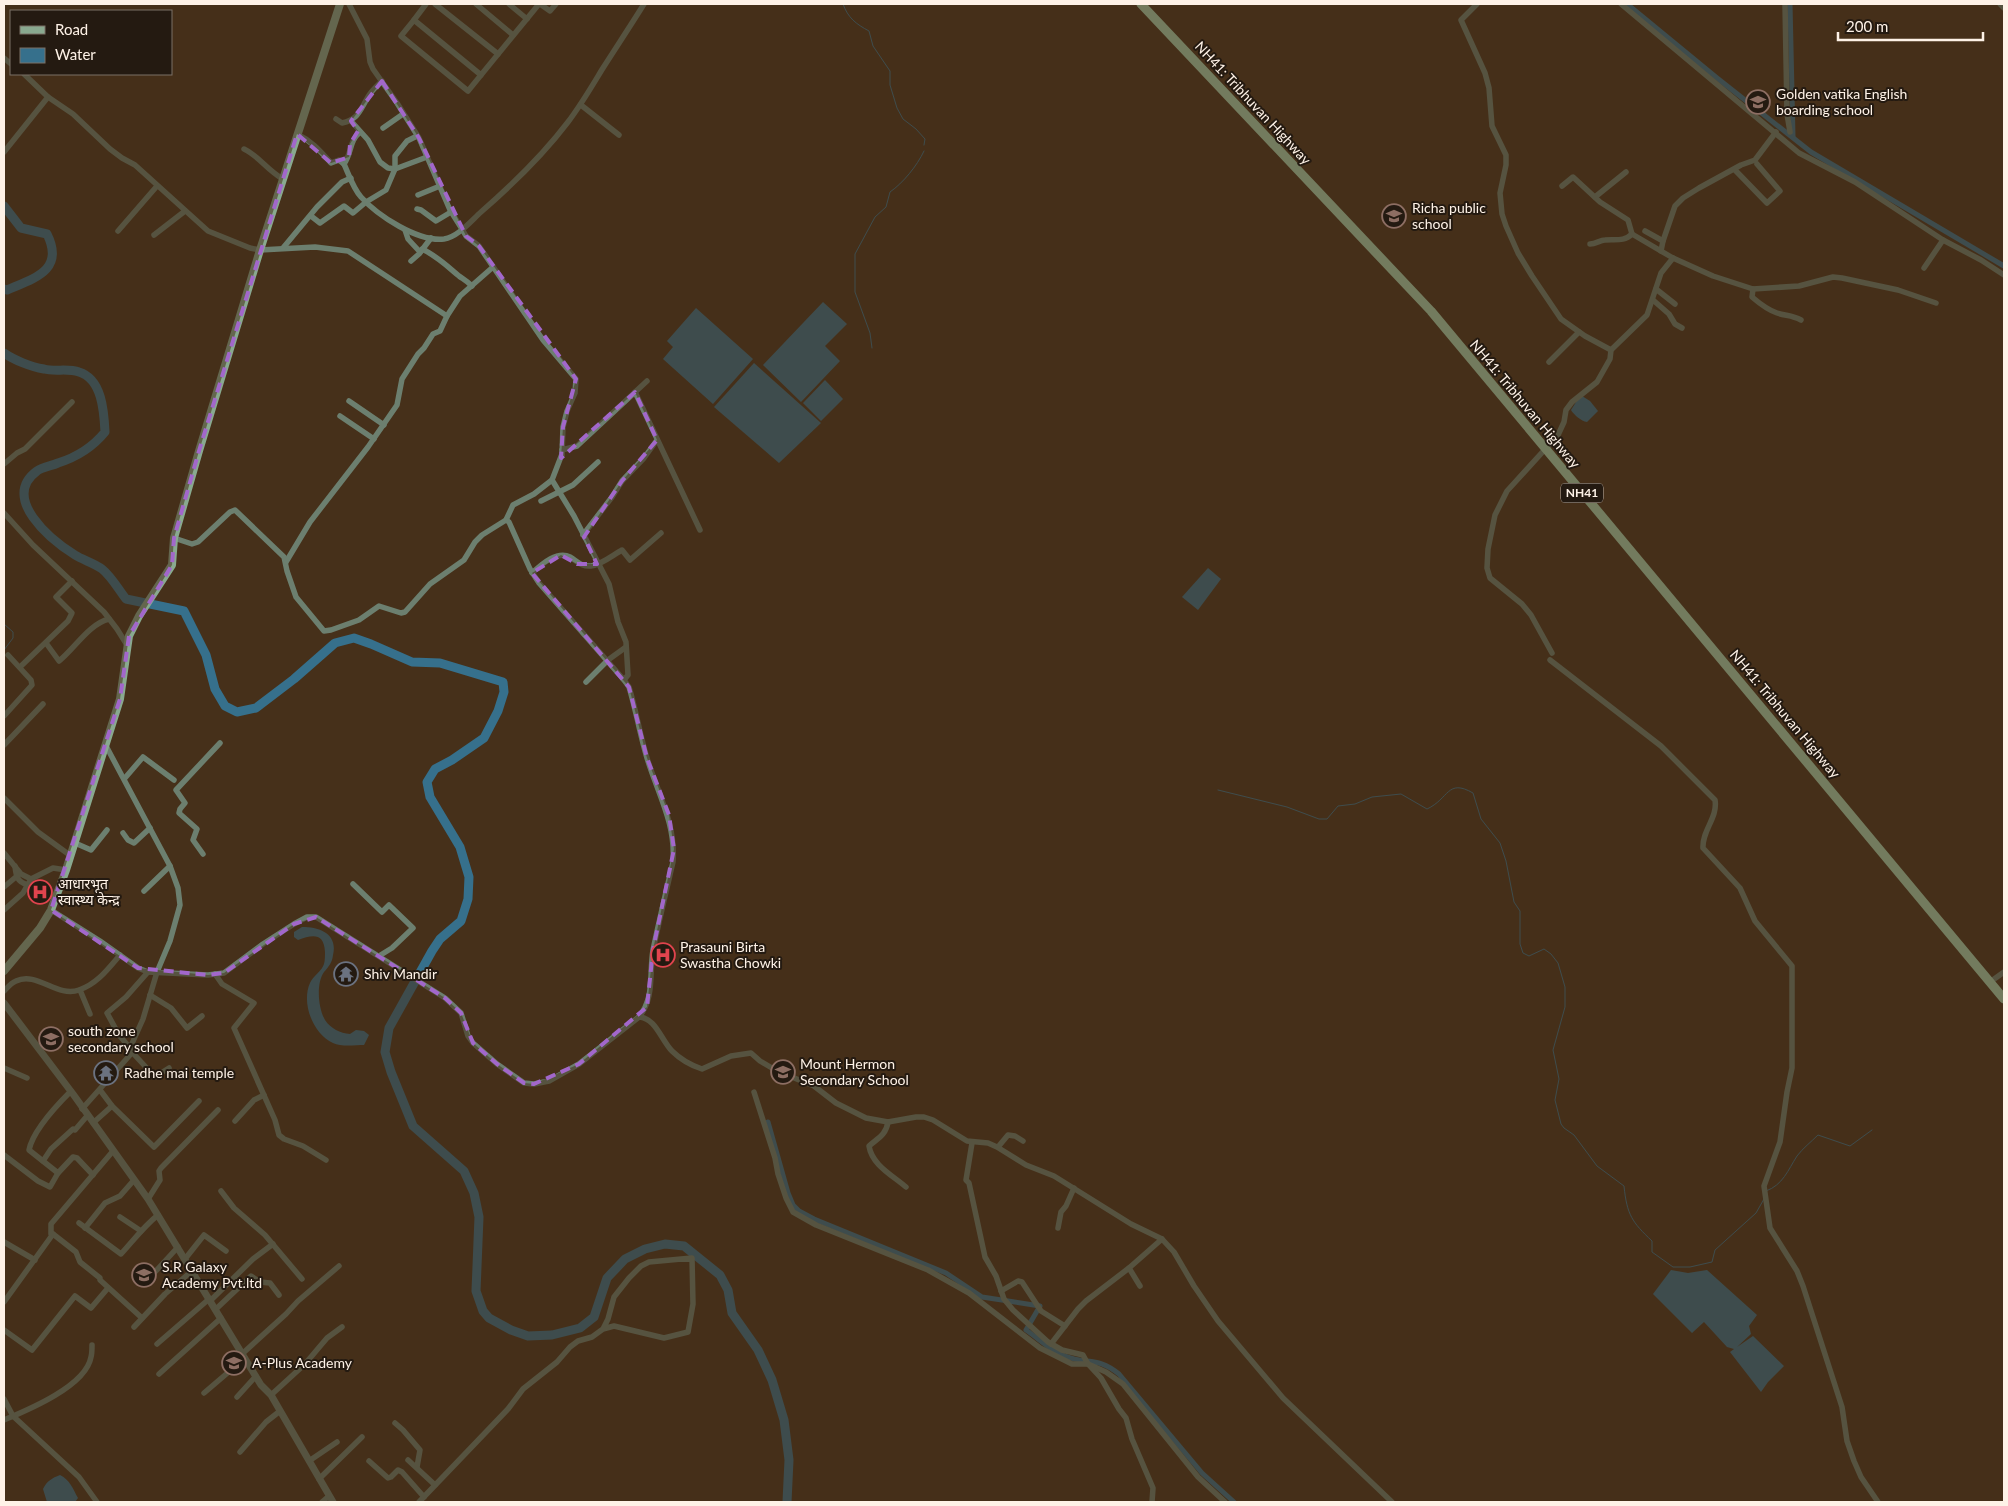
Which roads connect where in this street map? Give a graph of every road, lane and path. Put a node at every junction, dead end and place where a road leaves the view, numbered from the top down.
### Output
1 (340, 4) edge
2 (350, 4) edge
3 (426, 4) edge
4 (435, 4) edge
5 (476, 4) edge
6 (509, 4) edge
7 (540, 4) edge
8 (556, 4) edge
9 (644, 4) edge
10 (1141, 4) edge
11 (1477, 4) edge
12 (1621, 4) edge
13 (1786, 4) edge
14 (527, 19) junction
15 (414, 20) junction
16 (514, 36) junction
17 (498, 54) junction
18 (25, 75) edge
19 (481, 75) junction
20 (382, 81) junction
21 (48, 97) junction
22 (581, 105) junction
23 (404, 114) junction
24 (336, 119) dead end
25 (351, 120) junction
26 (383, 128) dead end
27 (360, 132) junction
28 (1776, 132) junction
29 (1790, 132) dead end
30 (297, 134) junction
31 (618, 135) dead end
32 (417, 136) junction
33 (244, 148) dead end
34 (4, 152) edge
35 (427, 157) junction
36 (344, 164) junction
37 (1757, 164) dead end
38 (395, 169) junction
39 (1734, 170) junction
40 (1626, 172) dead end
41 (351, 178) junction
42 (283, 179) junction
43 (157, 186) junction
44 (440, 186) junction
45 (1562, 186) dead end
46 (418, 196) dead end
47 (1595, 197) junction
48 (366, 202) junction
49 (185, 210) junction
50 (417, 210) dead end
51 (451, 212) junction
52 (311, 216) junction
53 (405, 230) junction
54 (462, 230) junction
55 (118, 231) dead end
56 (1645, 231) dead end
57 (1632, 234) junction
58 (154, 236) dead end
59 (431, 238) junction
60 (1942, 240) junction
61 (1663, 241) junction
62 (1590, 244) dead end
63 (284, 248) junction
64 (260, 250) junction
65 (421, 251) junction
66 (1661, 251) junction
67 (1673, 258) junction
68 (411, 261) dead end
69 (493, 267) junction
70 (1924, 268) dead end
71 (2004, 275) edge
72 (472, 286) junction
73 (1753, 289) junction
74 (1656, 290) junction
75 (1654, 300) junction
76 (1936, 302) dead end
77 (1675, 304) dead end
78 (447, 316) junction
79 (1801, 320) dead end
80 (1682, 328) dead end
81 (1578, 332) junction
82 (1611, 350) junction
83 (1549, 362) dead end
84 (647, 381) dead end
85 (635, 392) junction
86 (349, 401) dead end
87 (72, 402) dead end
88 (340, 416) dead end
89 (384, 425) junction
90 (374, 439) junction
91 (657, 440) junction
92 (1544, 448) junction
93 (562, 450) junction
94 (598, 462) dead end
95 (4, 464) edge
96 (552, 480) junction
97 (559, 492) junction
98 (541, 502) dead end
99 (4, 513) edge
100 (506, 520) junction
101 (700, 530) dead end
102 (661, 533) dead end
103 (583, 535) junction
104 (174, 538) junction
105 (286, 562) junction
106 (598, 564) junction
107 (532, 573) junction
108 (72, 581) junction
109 (109, 619) junction
110 (46, 643) junction
111 (127, 645) junction
112 (626, 647) junction
113 (1552, 653) dead end
114 (8, 655) dead end
115 (608, 660) junction
116 (1550, 660) dead end
117 (20, 667) junction
118 (624, 680) junction
119 (586, 682) dead end
120 (43, 704) dead end
121 (4, 716) edge
122 (220, 743) dead end
123 (105, 744) junction
124 (4, 745) edge
125 (125, 778) junction
126 (174, 780) dead end
127 (4, 798) edge
128 (150, 828) junction
129 (108, 830) dead end
130 (123, 834) dead end
131 (75, 843) junction
132 (4, 853) edge
133 (203, 854) dead end
134 (71, 856) junction
135 (10, 860) junction
136 (4, 864) edge
137 (170, 866) junction
138 (66, 870) junction
139 (19, 875) junction
140 (31, 878) junction
141 (28, 884) junction
142 (353, 884) dead end
143 (4, 887) edge
144 (144, 891) dead end
145 (4, 910) edge
146 (51, 910) junction
147 (120, 955) junction
148 (379, 956) junction
149 (4, 971) edge
150 (148, 972) junction
151 (157, 972) junction
152 (2004, 972) edge
153 (215, 974) junction
154 (1990, 982) junction
155 (80, 990) junction
156 (4, 991) edge
157 (150, 995) junction
158 (2004, 999) edge
159 (4, 1003) edge
160 (90, 1014) dead end
161 (202, 1016) dead end
162 (639, 1017) junction
163 (130, 1049) junction
164 (4, 1068) edge
165 (169, 1068) dead end
166 (27, 1078) dead end
167 (100, 1090) junction
168 (71, 1091) junction
169 (754, 1092) dead end
170 (264, 1095) junction
171 (199, 1101) dead end
172 (112, 1106) junction
173 (82, 1109) junction
174 (218, 1110) dead end
175 (88, 1116) junction
176 (235, 1121) dead end
177 (888, 1122) junction
178 (93, 1123) junction
179 (1023, 1141) dead end
180 (972, 1143) junction
181 (998, 1147) junction
182 (113, 1151) junction
183 (4, 1155) edge
184 (326, 1160) dead end
185 (43, 1161) junction
186 (58, 1173) junction
187 (93, 1175) junction
188 (134, 1180) junction
189 (906, 1187) dead end
190 (1074, 1188) junction
191 (221, 1191) dead end
192 (148, 1199) junction
193 (158, 1215) junction
194 (120, 1217) dead end
195 (79, 1223) dead end
196 (85, 1228) junction
197 (1058, 1228) dead end
198 (141, 1231) junction
199 (53, 1234) junction
200 (1162, 1239) junction
201 (4, 1242) edge
202 (273, 1244) junction
203 (178, 1248) junction
204 (226, 1251) dead end
205 (185, 1258) junction
206 (35, 1260) junction
207 (339, 1266) dead end
208 (1128, 1268) junction
209 (192, 1270) junction
210 (154, 1273) dead end
211 (302, 1280) dead end
212 (1140, 1286) dead end
213 (108, 1288) junction
214 (1002, 1291) junction
215 (278, 1295) dead end
216 (210, 1300) junction
217 (4, 1302) edge
218 (216, 1309) junction
219 (142, 1318) junction
220 (220, 1318) junction
221 (1064, 1326) junction
222 (134, 1327) dead end
223 (342, 1327) dead end
224 (603, 1329) junction
225 (4, 1330) edge
226 (157, 1344) dead end
227 (1051, 1344) junction
228 (92, 1345) dead end
229 (243, 1356) junction
230 (1088, 1364) junction
231 (159, 1374) dead end
232 (256, 1376) junction
233 (204, 1393) dead end
234 (271, 1395) junction
235 (237, 1397) dead end
236 (4, 1399) edge
237 (280, 1411) junction
238 (13, 1416) junction
239 (4, 1420) edge
240 (395, 1423) dead end
241 (362, 1437) dead end
242 (337, 1442) dead end
243 (240, 1452) dead end
244 (408, 1460) dead end
245 (309, 1461) junction
246 (369, 1461) dead end
247 (417, 1467) junction
248 (319, 1479) junction
249 (435, 1486) junction
250 (424, 1497) junction
251 (331, 1499) edge
252 (97, 1502) edge
253 (322, 1502) edge
254 (418, 1502) edge
255 (1152, 1502) edge
256 (1224, 1502) edge
257 (1392, 1502) edge
258 (1878, 1502) edge

1 - 30 main road
2 - 20 street
3 - 15 street
4 - 17 street
5 - 16 street
6 - 14 street
7 - 8 street
7 - 14 street
9 - 22 street
10 - 92 highway, NH41: Tribhuvan Highway / NH41
11 - 81 street
12 - 28 street
13 - 29 street
14 - 16 street
15 - 19 street
15 - 19 street
16 - 17 street
17 - 19 street
18 - 21 street
20 - 23 street
20 - 25 street
21 - 34 street
21 - 43 street
22 - 31 street
22 - 54 street
23 - 26 street
23 - 32 street
24 - 25 street
25 - 27 street
27 - 36 street
27 - 38 street
28 - 39 street
28 - 60 street
30 - 36 street
30 - 42 main road
32 - 35 street
32 - 38 street
33 - 42 street
35 - 38 street
35 - 44 street
36 - 41 street
37 - 39 street
38 - 48 street
39 - 61 street
40 - 47 street
41 - 48 street
41 - 52 street
42 - 64 main road
43 - 49 street
43 - 55 street
44 - 46 street
44 - 51 street
45 - 47 street
47 - 57 street
48 - 52 street
48 - 53 street
49 - 58 street
49 - 64 street
50 - 51 street
51 - 54 street
52 - 63 street
53 - 59 street
53 - 65 street
54 - 59 street
54 - 69 street
56 - 61 street
57 - 62 street
57 - 66 street
59 - 65 street
60 - 70 street
60 - 71 street
61 - 66 street
63 - 64 street
63 - 78 street
64 - 104 main road
65 - 68 street
65 - 72 street
66 - 67 street
67 - 73 street
67 - 74 street
69 - 72 street
69 - 93 street
72 - 78 street
73 - 76 street
73 - 79 street
74 - 75 street
74 - 77 street
75 - 80 street
75 - 82 street
78 - 89 street
81 - 82 street
81 - 83 street
82 - 92 street
84 - 85 street
85 - 91 street
85 - 93 street
86 - 89 street
87 - 95 street
88 - 90 street
89 - 90 street
90 - 105 street
91 - 101 street
91 - 103 street
92 - 113 street
92 - 154 highway, NH41: Tribhuvan Highway / NH41
93 - 96 street
94 - 97 street
96 - 97 street
96 - 100 street
97 - 98 street
97 - 103 street
99 - 108 street
100 - 105 street
100 - 107 street
102 - 106 street
103 - 106 street
104 - 105 street
104 - 111 main road
106 - 107 street
106 - 112 street
107 - 115 street
108 - 109 street
108 - 110 street
109 - 110 street
109 - 111 street
110 - 117 street
111 - 123 main road
112 - 115 street
112 - 118 street
114 - 117 street
115 - 118 street
115 - 119 street
116 - 258 street
117 - 121 street
118 - 162 street
120 - 124 street
122 - 133 street
123 - 125 street
123 - 131 main road
125 - 126 street
125 - 128 street
127 - 134 street
128 - 130 street
128 - 137 street
129 - 131 street
131 - 134 main road
132 - 135 street
134 - 138 main road
135 - 136 street
135 - 139 street
137 - 144 street
137 - 151 street
138 - 140 street
138 - 146 main road
139 - 140 street
139 - 141 street
139 - 143 street
140 - 141 street
141 - 145 street
142 - 148 street
146 - 147 street
146 - 149 main road
147 - 150 street
147 - 155 street
148 - 153 street
148 - 162 street
150 - 151 street
150 - 163 street
151 - 153 street
151 - 157 street
152 - 154 street
153 - 170 street
154 - 158 highway, NH41: Tribhuvan Highway / NH41
155 - 156 street
155 - 160 street
157 - 161 street
157 - 163 street
159 - 168 street
162 - 177 street
163 - 165 street
163 - 167 street
164 - 166 street
167 - 172 street
167 - 173 street
168 - 173 street
168 - 185 street
169 - 230 street
170 - 176 street
170 - 184 street
171 - 172 street
172 - 178 street
173 - 175 street
174 - 192 street
175 - 178 street
175 - 185 street
177 - 180 street
177 - 189 street
178 - 182 street
179 - 181 street
180 - 181 street
180 - 214 street
181 - 190 street
182 - 187 street
182 - 188 street
183 - 186 street
185 - 186 street
186 - 187 street
187 - 199 street
188 - 192 street
188 - 196 street
190 - 197 street
190 - 200 street
191 - 202 street
192 - 193 street
193 - 198 street
193 - 203 street
194 - 198 street
195 - 196 street
196 - 198 street
199 - 206 street
199 - 213 street
200 - 208 street
200 - 257 street
201 - 206 street
202 - 211 street
202 - 216 street
203 - 205 street
203 - 210 street
204 - 205 street
205 - 209 street
206 - 217 street
207 - 229 street
208 - 212 street
208 - 221 street
209 - 216 street
209 - 219 street
213 - 219 street
213 - 225 street
214 - 221 street
214 - 227 street
215 - 218 street
216 - 218 street
216 - 226 street
218 - 220 street
219 - 222 street
220 - 229 street
220 - 231 street
221 - 227 street
223 - 234 street
224 - 224 street
224 - 249 street
227 - 230 street
228 - 238 street
229 - 232 street
229 - 233 street
230 - 255 street
230 - 256 street
232 - 234 street
232 - 235 street
234 - 237 street
236 - 238 street
237 - 243 street
237 - 245 street
238 - 239 street
238 - 252 street
240 - 247 street
241 - 248 street
242 - 245 street
244 - 247 street
245 - 248 street
246 - 250 street
247 - 249 street
248 - 251 street
249 - 250 street
250 - 254 street
251 - 253 street

